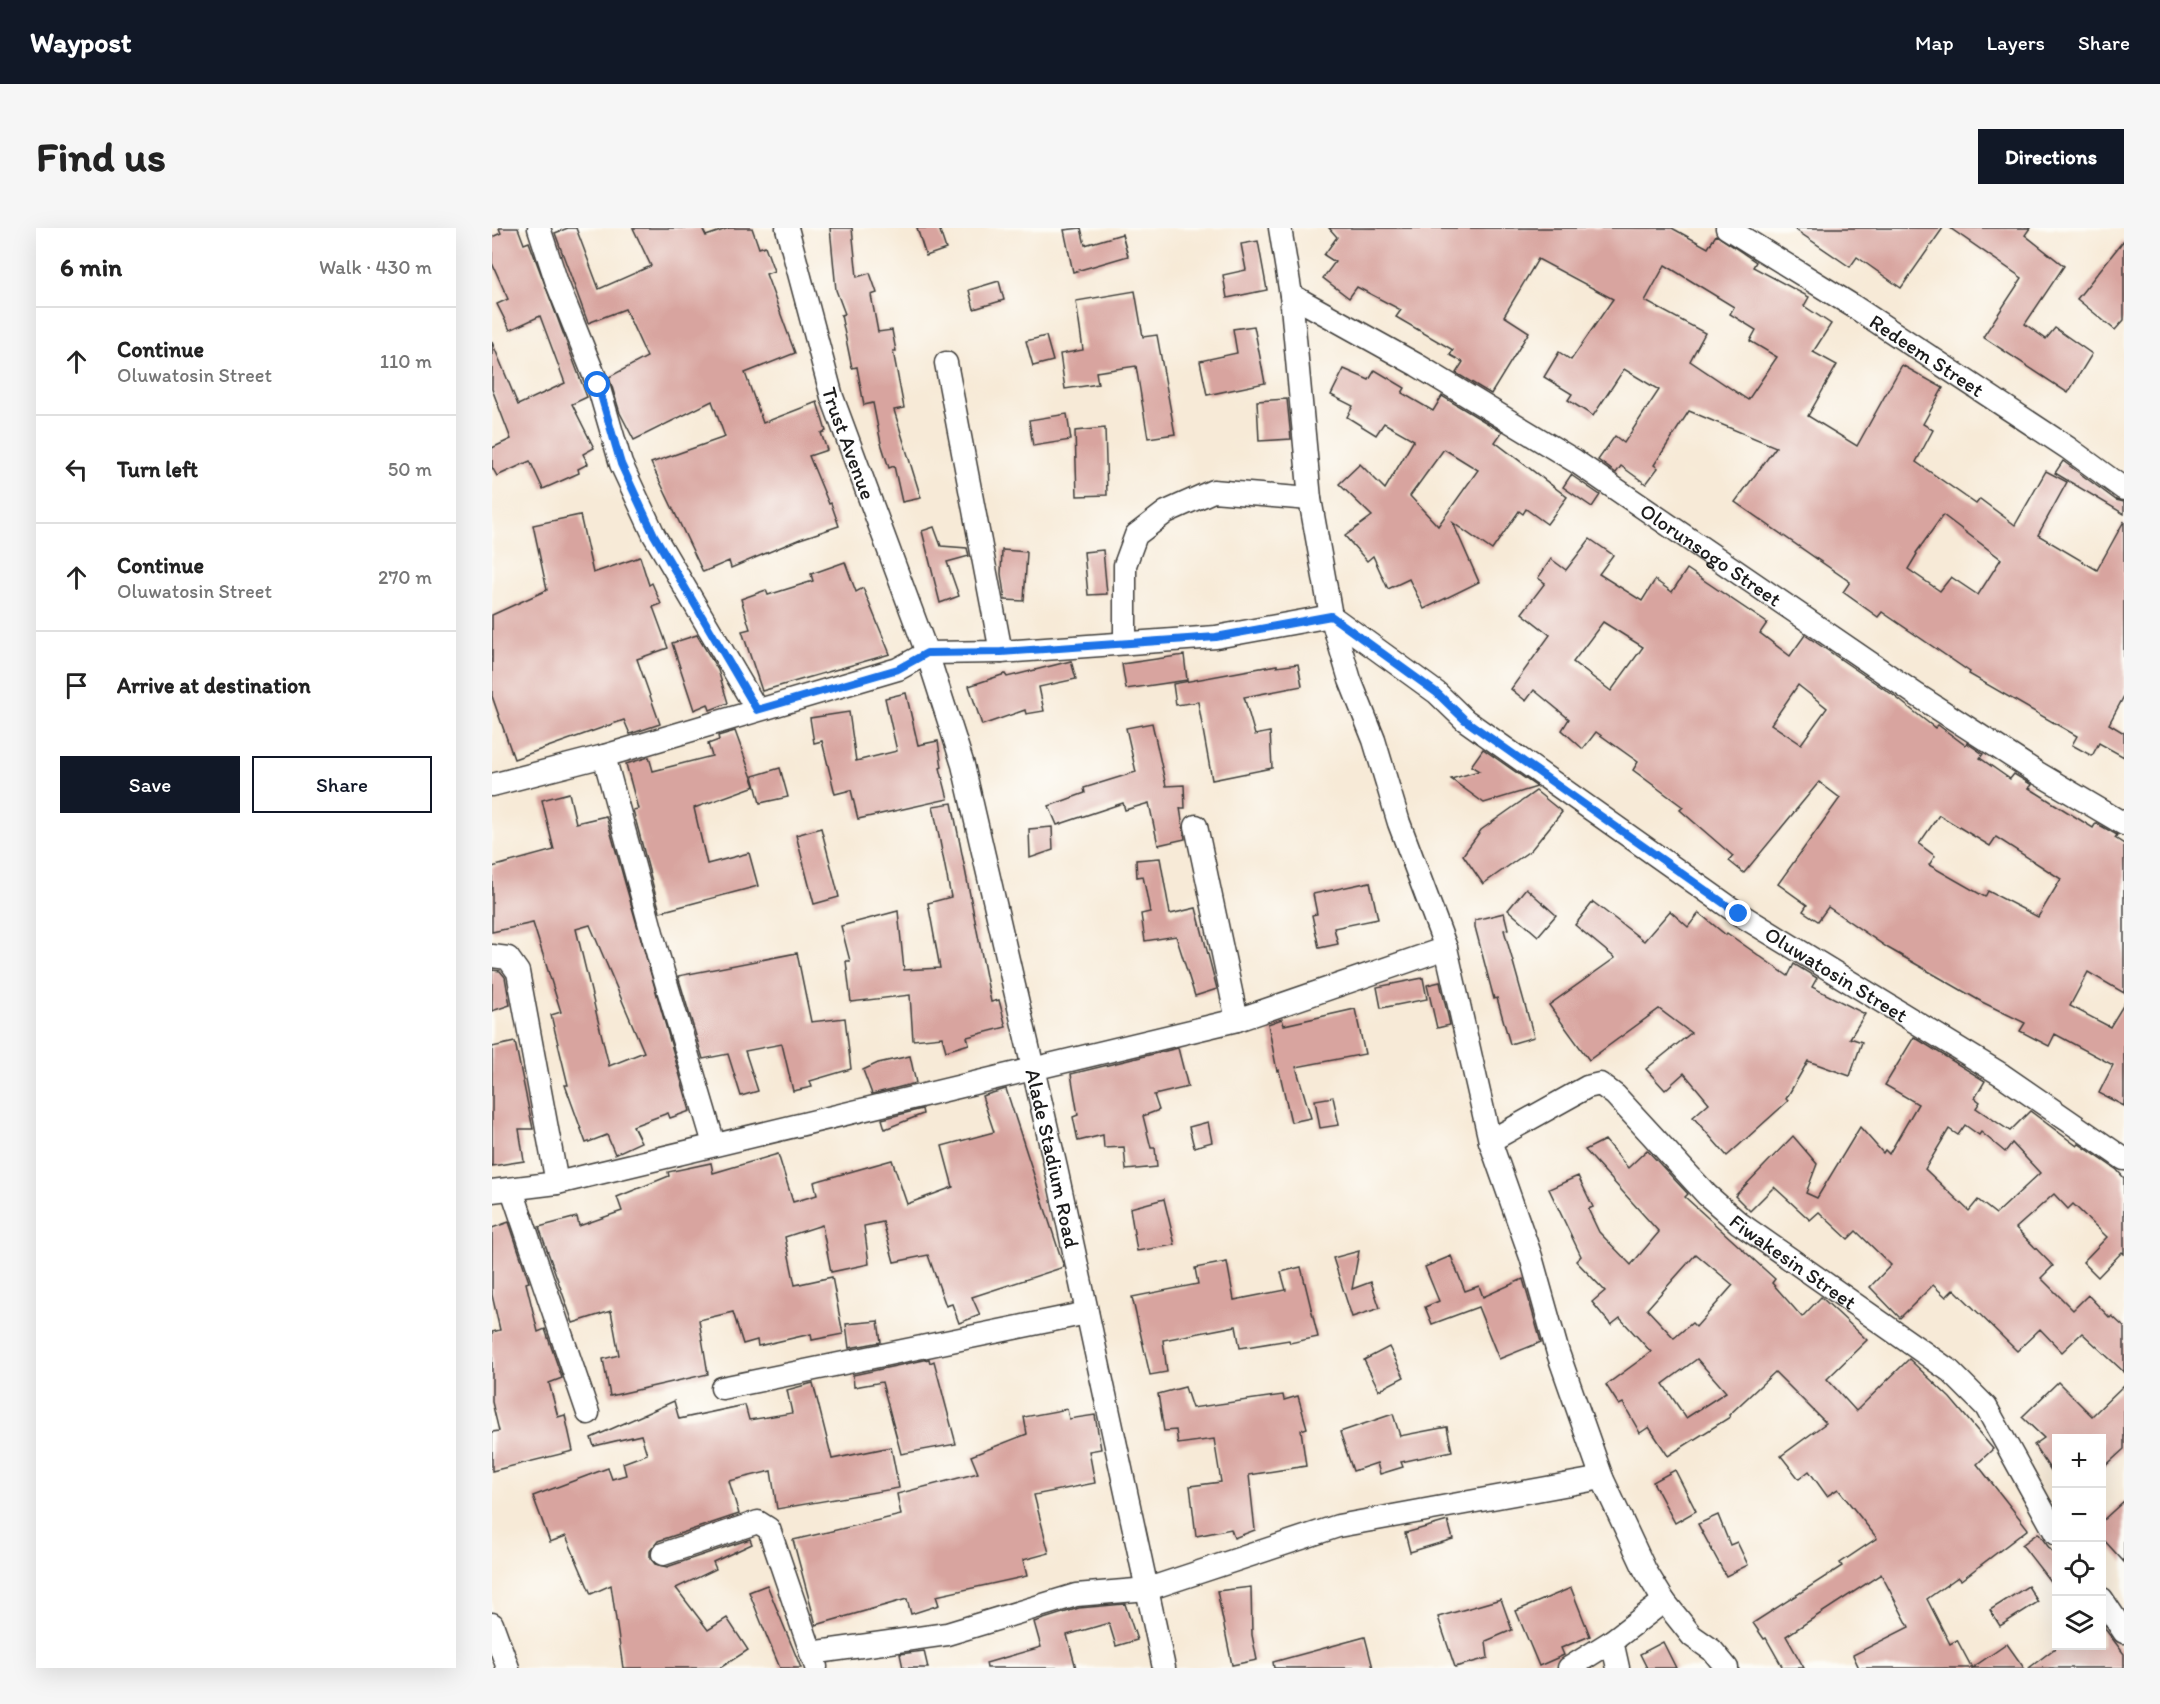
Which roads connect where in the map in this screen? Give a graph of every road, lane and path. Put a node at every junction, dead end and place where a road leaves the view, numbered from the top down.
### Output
1 (539, 228) edge
2 (786, 228) edge
3 (1280, 228) edge
4 (1727, 228) edge
5 (1291, 295) junction
6 (946, 363) dead end
7 (2124, 489) edge
8 (1310, 499) junction
9 (1331, 616) junction
10 (1125, 642) junction
11 (1001, 652) junction
12 (927, 653) junction
13 (757, 710) junction
14 (604, 756) junction
15 (495, 779) edge
16 (2124, 824) edge
17 (1196, 826) dead end
18 (1446, 948) junction
19 (492, 956) edge
20 (1237, 1020) junction
21 (1032, 1070) junction
22 (1490, 1141) junction
23 (714, 1144) junction
24 (2124, 1159) edge
25 (557, 1183) junction
26 (502, 1190) edge
27 (1087, 1313) junction
28 (723, 1388) dead end
29 (588, 1413) dead end
30 (1602, 1478) junction
31 (2052, 1527) edge
32 (663, 1554) dead end
33 (1148, 1588) junction
34 (1664, 1601) junction
35 (2106, 1605) edge
36 (492, 1624) edge
37 (2124, 1632) edge
38 (1612, 1641) junction
39 (814, 1660) edge
40 (508, 1668) edge
41 (1164, 1668) edge
42 (1569, 1668) edge
43 (1618, 1668) edge
44 (1727, 1668) edge

1 - 13 street
2 - 12 street, Trust Avenue
3 - 5 street
4 - 7 street, Redeem Street
5 - 8 street
5 - 16 street, Olorunsogo Street
6 - 11 street
8 - 9 street
8 - 10 street
9 - 10 street
9 - 18 street
9 - 24 street, Oluwatosin Street
10 - 11 street
11 - 12 street
12 - 13 street
12 - 21 street, Alade Stadium Road
13 - 14 street
14 - 15 street
14 - 23 street
17 - 20 street
18 - 20 street
18 - 22 street
19 - 25 street
20 - 21 street
21 - 23 street
21 - 27 street, Alade Stadium Road
22 - 30 street
22 - 31 street, Fiwakesin Street
23 - 25 street
25 - 26 street
26 - 29 street
27 - 28 street
27 - 33 street, Alade Stadium Road
30 - 33 street
30 - 34 street
32 - 39 street
33 - 39 street
33 - 41 street, Alade Stadium Road
34 - 38 street
34 - 44 street
35 - 37 street
36 - 40 street
38 - 42 street
38 - 43 street

